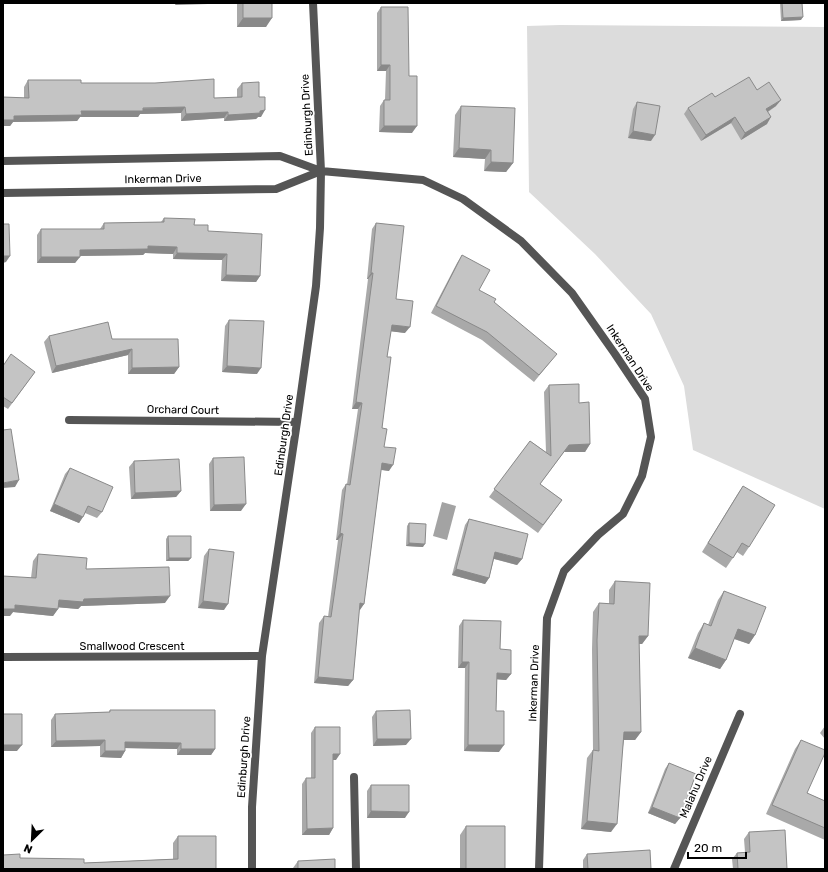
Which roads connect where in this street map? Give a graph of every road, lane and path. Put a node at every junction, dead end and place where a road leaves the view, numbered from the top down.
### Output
1 (313, 3) edge
2 (3, 161) edge
3 (321, 171) junction
4 (3, 193) edge
5 (69, 420) dead end
6 (297, 422) junction
7 (262, 656) junction
8 (3, 657) edge
9 (740, 714) dead end
10 (354, 777) dead end
11 (252, 869) edge
12 (356, 869) edge
13 (539, 869) edge
14 (674, 869) edge

1 - 3 street, Edinburgh Drive
2 - 3 street, Inkerman Drive
3 - 4 street, Inkerman Drive
3 - 6 street, Edinburgh Drive
3 - 13 street, Inkerman Drive
5 - 6 street, Orchard Court
6 - 7 street, Edinburgh Drive
7 - 8 street, Smallwood Crescent
7 - 11 street, Edinburgh Drive
9 - 14 street, Malahu Drive
10 - 12 street

